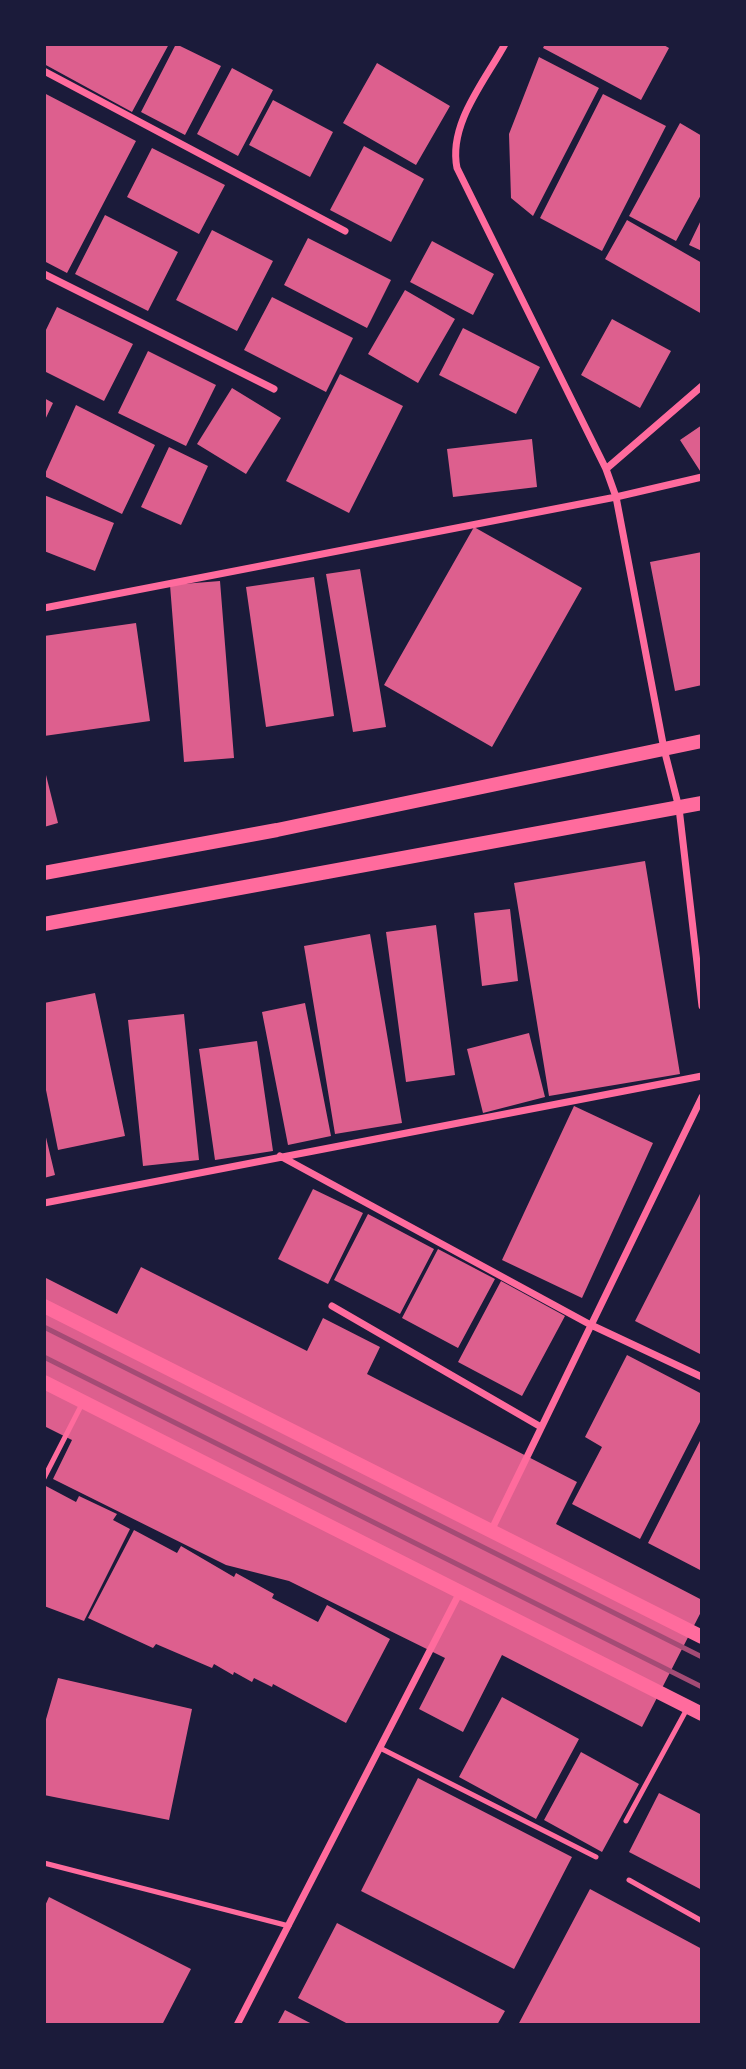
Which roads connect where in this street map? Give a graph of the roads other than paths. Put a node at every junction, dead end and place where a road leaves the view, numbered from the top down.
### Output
1 (505, 44) edge
2 (44, 71) edge
3 (345, 231) dead end
4 (44, 274) edge
5 (702, 386) edge
6 (274, 389) dead end
7 (606, 469) junction
8 (702, 477) edge
9 (616, 497) junction
10 (44, 608) edge
11 (702, 741) edge
12 (664, 749) junction
13 (702, 803) edge
14 (679, 808) junction
15 (44, 873) edge
16 (44, 924) edge
17 (702, 1006) edge
18 (702, 1076) edge
19 (702, 1097) edge
20 (700, 1113) edge
21 (280, 1156) junction
22 (44, 1203) edge
23 (44, 1306) edge
24 (332, 1306) dead end
25 (589, 1324) junction
26 (702, 1377) edge
27 (44, 1382) edge
28 (83, 1402) junction
29 (541, 1427) junction
30 (44, 1478) edge
31 (491, 1531) junction
32 (460, 1592) junction
33 (702, 1637) edge
34 (688, 1707) junction
35 (702, 1714) edge
36 (380, 1748) junction
37 (626, 1821) dead end
38 (596, 1857) dead end
39 (44, 1863) edge
40 (629, 1880) dead end
41 (702, 1921) edge
42 (289, 1926) junction
43 (237, 2025) edge

1 - 7 street
2 - 3 street
4 - 6 street
5 - 7 street
7 - 9 street
8 - 9 street
9 - 10 street
9 - 12 street
11 - 12 main road
12 - 14 street
12 - 15 main road
13 - 14 main road
14 - 16 main road
14 - 17 street
18 - 21 street
19 - 20 street
20 - 25 street
21 - 22 street
21 - 25 street
23 - 31 main road
24 - 29 street
25 - 26 street
25 - 29 street
27 - 28 main road
28 - 30 lane
28 - 32 main road
29 - 31 street
31 - 33 main road
32 - 34 main road
32 - 36 street
34 - 35 main road
34 - 37 lane
36 - 38 lane
36 - 42 street
39 - 42 lane
40 - 41 lane
42 - 43 street

